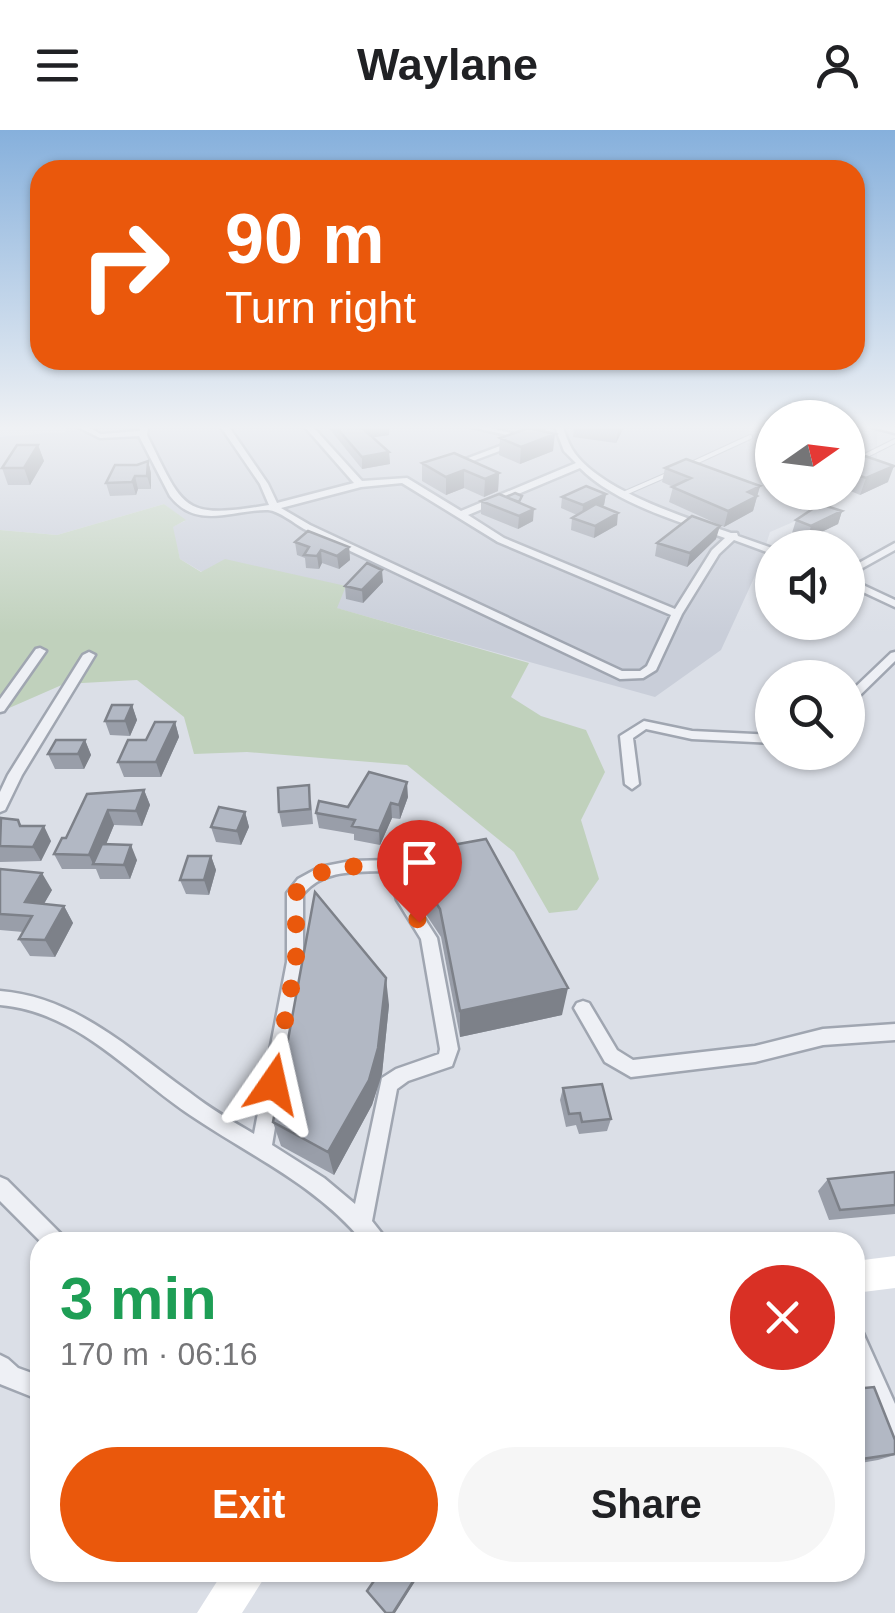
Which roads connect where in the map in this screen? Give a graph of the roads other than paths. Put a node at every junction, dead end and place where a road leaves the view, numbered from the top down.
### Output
1 (177, 496) edge
2 (270, 496) edge
3 (317, 496) edge
4 (432, 496) edge
5 (505, 496) edge
6 (629, 496) edge
7 (275, 508) junction
8 (463, 514) junction
9 (734, 535) junction
10 (755, 543) edge
11 (895, 546) edge
12 (865, 563) edge
13 (865, 589) edge
14 (895, 604) edge
15 (677, 614) junction
16 (40, 651) dead end
17 (895, 655) edge
18 (89, 656) dead end
19 (865, 684) edge
20 (0, 708) edge
21 (755, 738) edge
22 (632, 784) dead end
23 (0, 807) edge
24 (0, 998) edge
25 (583, 1008) dead end
26 (895, 1032) edge
27 (261, 1149) junction
28 (0, 1187) edge
29 (362, 1221) junction
30 (45, 1232) edge
31 (369, 1232) edge
32 (895, 1272) edge
33 (865, 1276) edge
34 (865, 1364) edge
35 (0, 1367) edge
36 (30, 1384) edge
37 (895, 1432) edge
38 (241, 1582) edge
39 (217, 1613) edge

1 - 7 street
2 - 7 street
3 - 7 street
4 - 8 street
5 - 8 street
6 - 9 street
7 - 15 street
8 - 15 street
9 - 10 street
9 - 15 street
11 - 12 street
13 - 14 street
16 - 20 street
17 - 19 street
18 - 23 street
21 - 22 street
24 - 27 street
25 - 26 street
27 - 29 street
27 - 29 street
28 - 30 street
29 - 31 street
32 - 33 street
34 - 37 street
35 - 36 street
38 - 39 street

